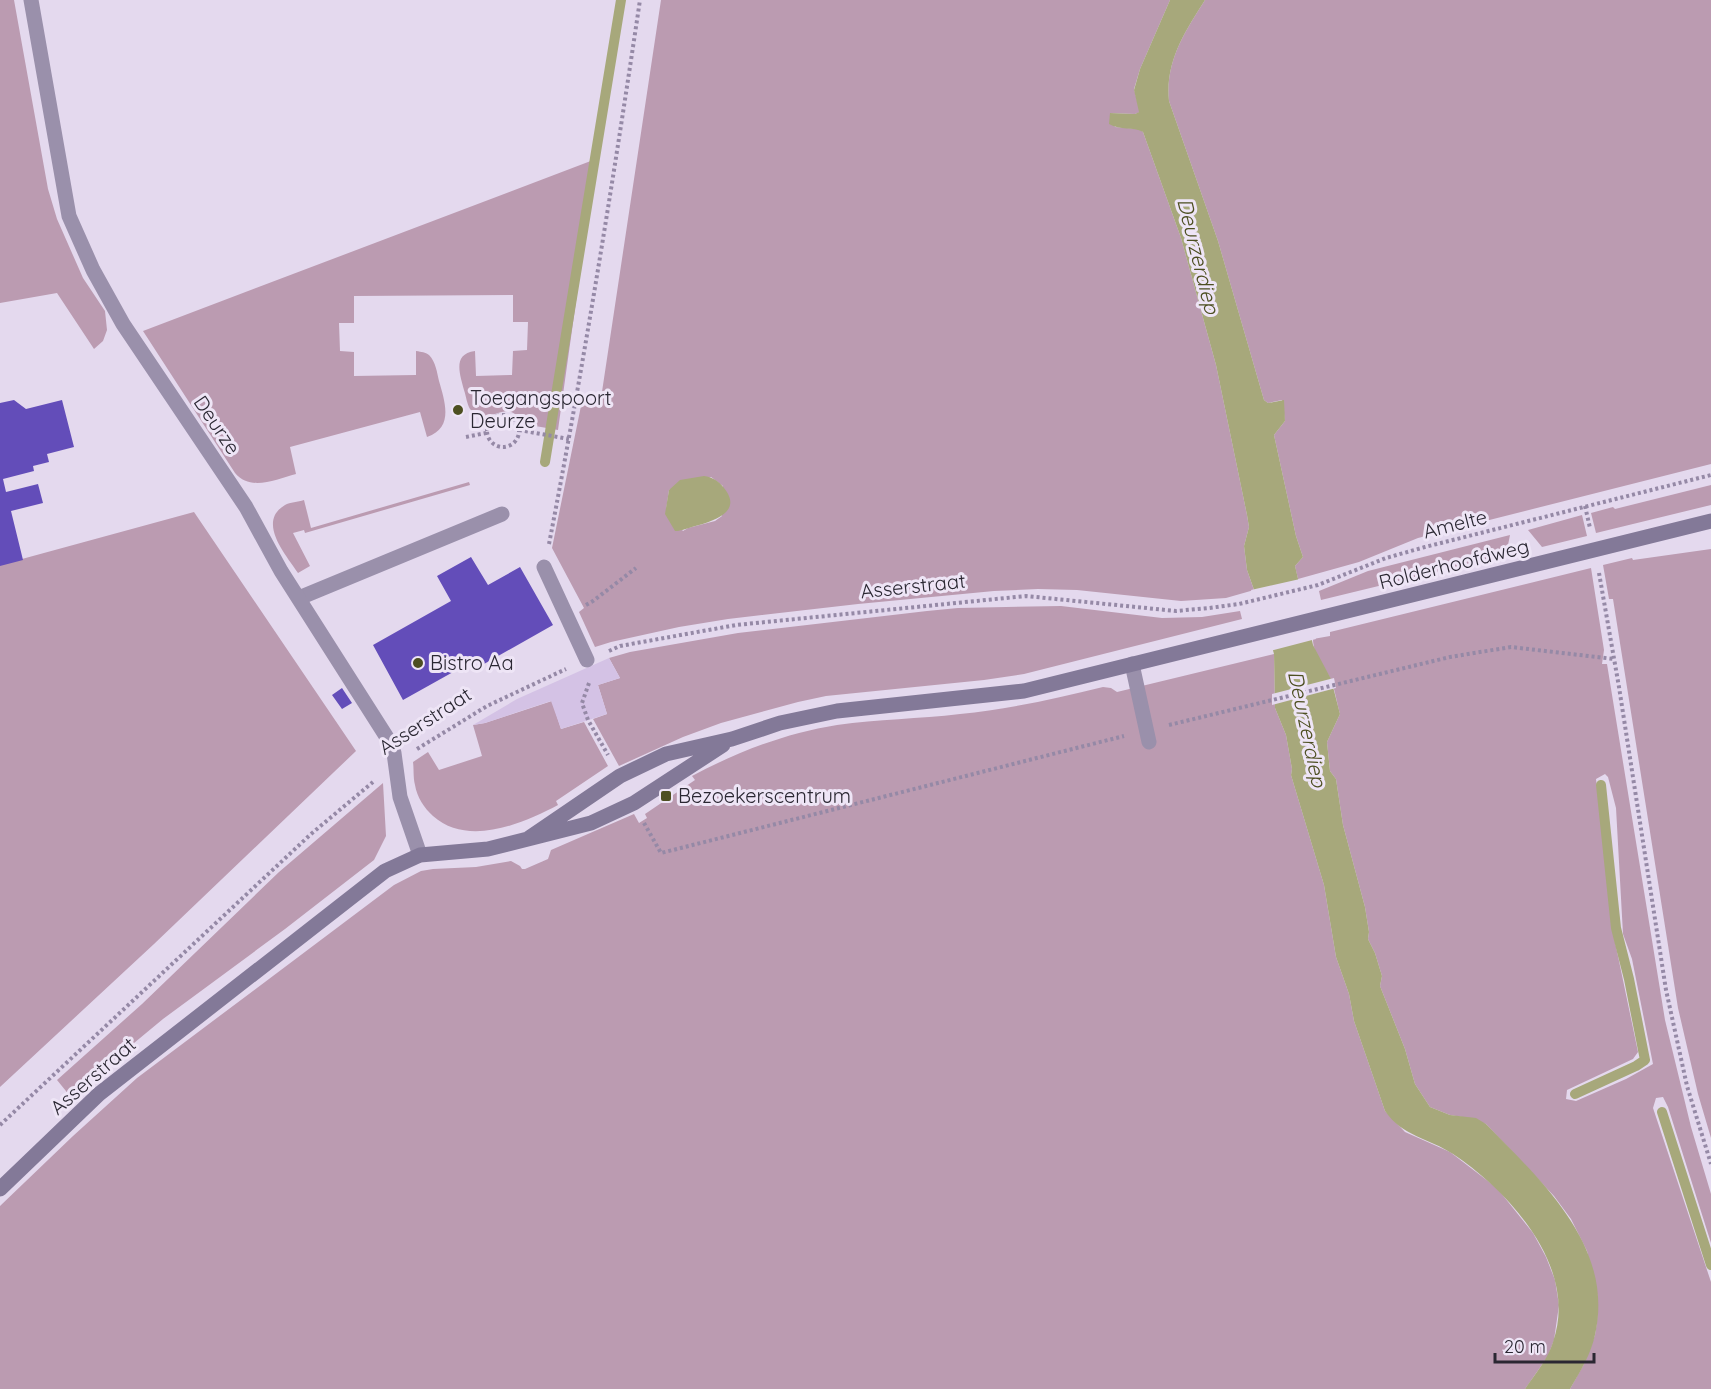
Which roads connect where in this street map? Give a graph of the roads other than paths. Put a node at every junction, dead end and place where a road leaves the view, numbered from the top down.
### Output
1 (31, 0) edge
2 (502, 514) dead end
3 (1711, 521) edge
4 (544, 567) road end
5 (299, 598) junction
6 (1206, 645) joint
7 (587, 660) road end
8 (1132, 664) junction
9 (732, 739) junction
10 (1149, 742) dead end
11 (529, 838) junction
12 (420, 855) junction
13 (0, 1190) edge

1 - 5 street, Deurze
2 - 5 street
3 - 6 main road, Rolderhoofdweg
4 - 7 street
5 - 12 street, Deurze
6 - 8 main road, Asserstraat
8 - 9 main road, Asserstraat
8 - 10 street
9 - 11 main road, Asserstraat
9 - 11 main road, Asserstraat
11 - 12 main road, Asserstraat
12 - 13 main road, Asserstraat

